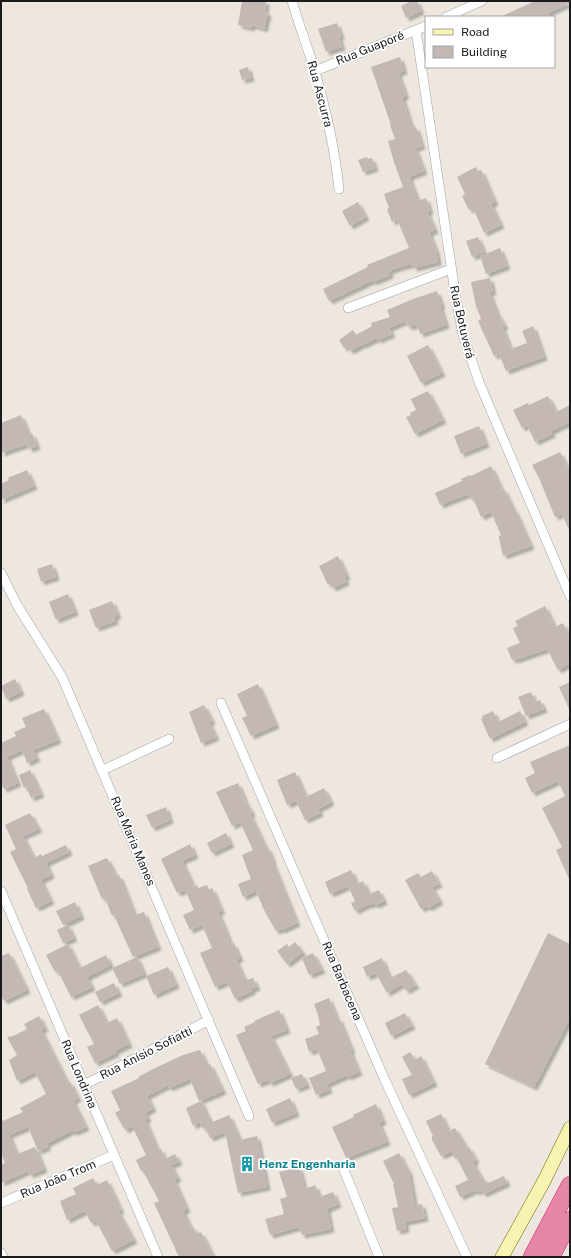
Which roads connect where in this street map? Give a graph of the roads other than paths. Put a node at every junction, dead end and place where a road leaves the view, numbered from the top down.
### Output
1 (292, 1) edge
2 (482, 1) edge
3 (448, 16) edge
4 (425, 26) edge
5 (416, 30) junction
6 (314, 71) junction
7 (339, 189) dead end
8 (451, 269) junction
9 (348, 308) dead end
10 (1, 573) edge
11 (570, 596) edge
12 (221, 703) dead end
13 (570, 724) edge
14 (169, 740) dead end
15 (497, 758) dead end
16 (103, 770) junction
17 (1, 891) edge
18 (209, 1020) junction
19 (84, 1085) junction
20 (249, 1116) dead end
21 (570, 1128) edge
22 (114, 1155) junction
23 (344, 1170) dead end
24 (570, 1185) edge
25 (1, 1203) edge
26 (570, 1220) edge
27 (1, 1253) edge
28 (3, 1257) edge
29 (158, 1257) edge
30 (379, 1257) edge
31 (467, 1257) edge
32 (502, 1257) edge
33 (532, 1257) edge
34 (550, 1257) edge

1 - 6 street, Rua Ascurra
2 - 3 street
4 - 5 street, Rua Guaporé
5 - 6 street, Rua Guaporé
5 - 8 street, Rua Botuverá
6 - 7 street, Rua Ascurra
8 - 9 street
8 - 11 street, Rua Botuverá
10 - 16 street, Rua Maria Manes
12 - 31 street, Rua Barbacena
13 - 15 street
14 - 16 street
16 - 18 street, Rua Maria Manes
17 - 19 street, Rua Londrina
18 - 19 street, Rua Anísio Sofiatti
18 - 20 street, Rua Maria Manes
19 - 22 street, Rua Londrina
21 - 32 main road
22 - 25 street, Rua João Trom
22 - 29 street, Rua Londrina
23 - 30 street
24 - 33 highway
26 - 34 highway
27 - 28 street

